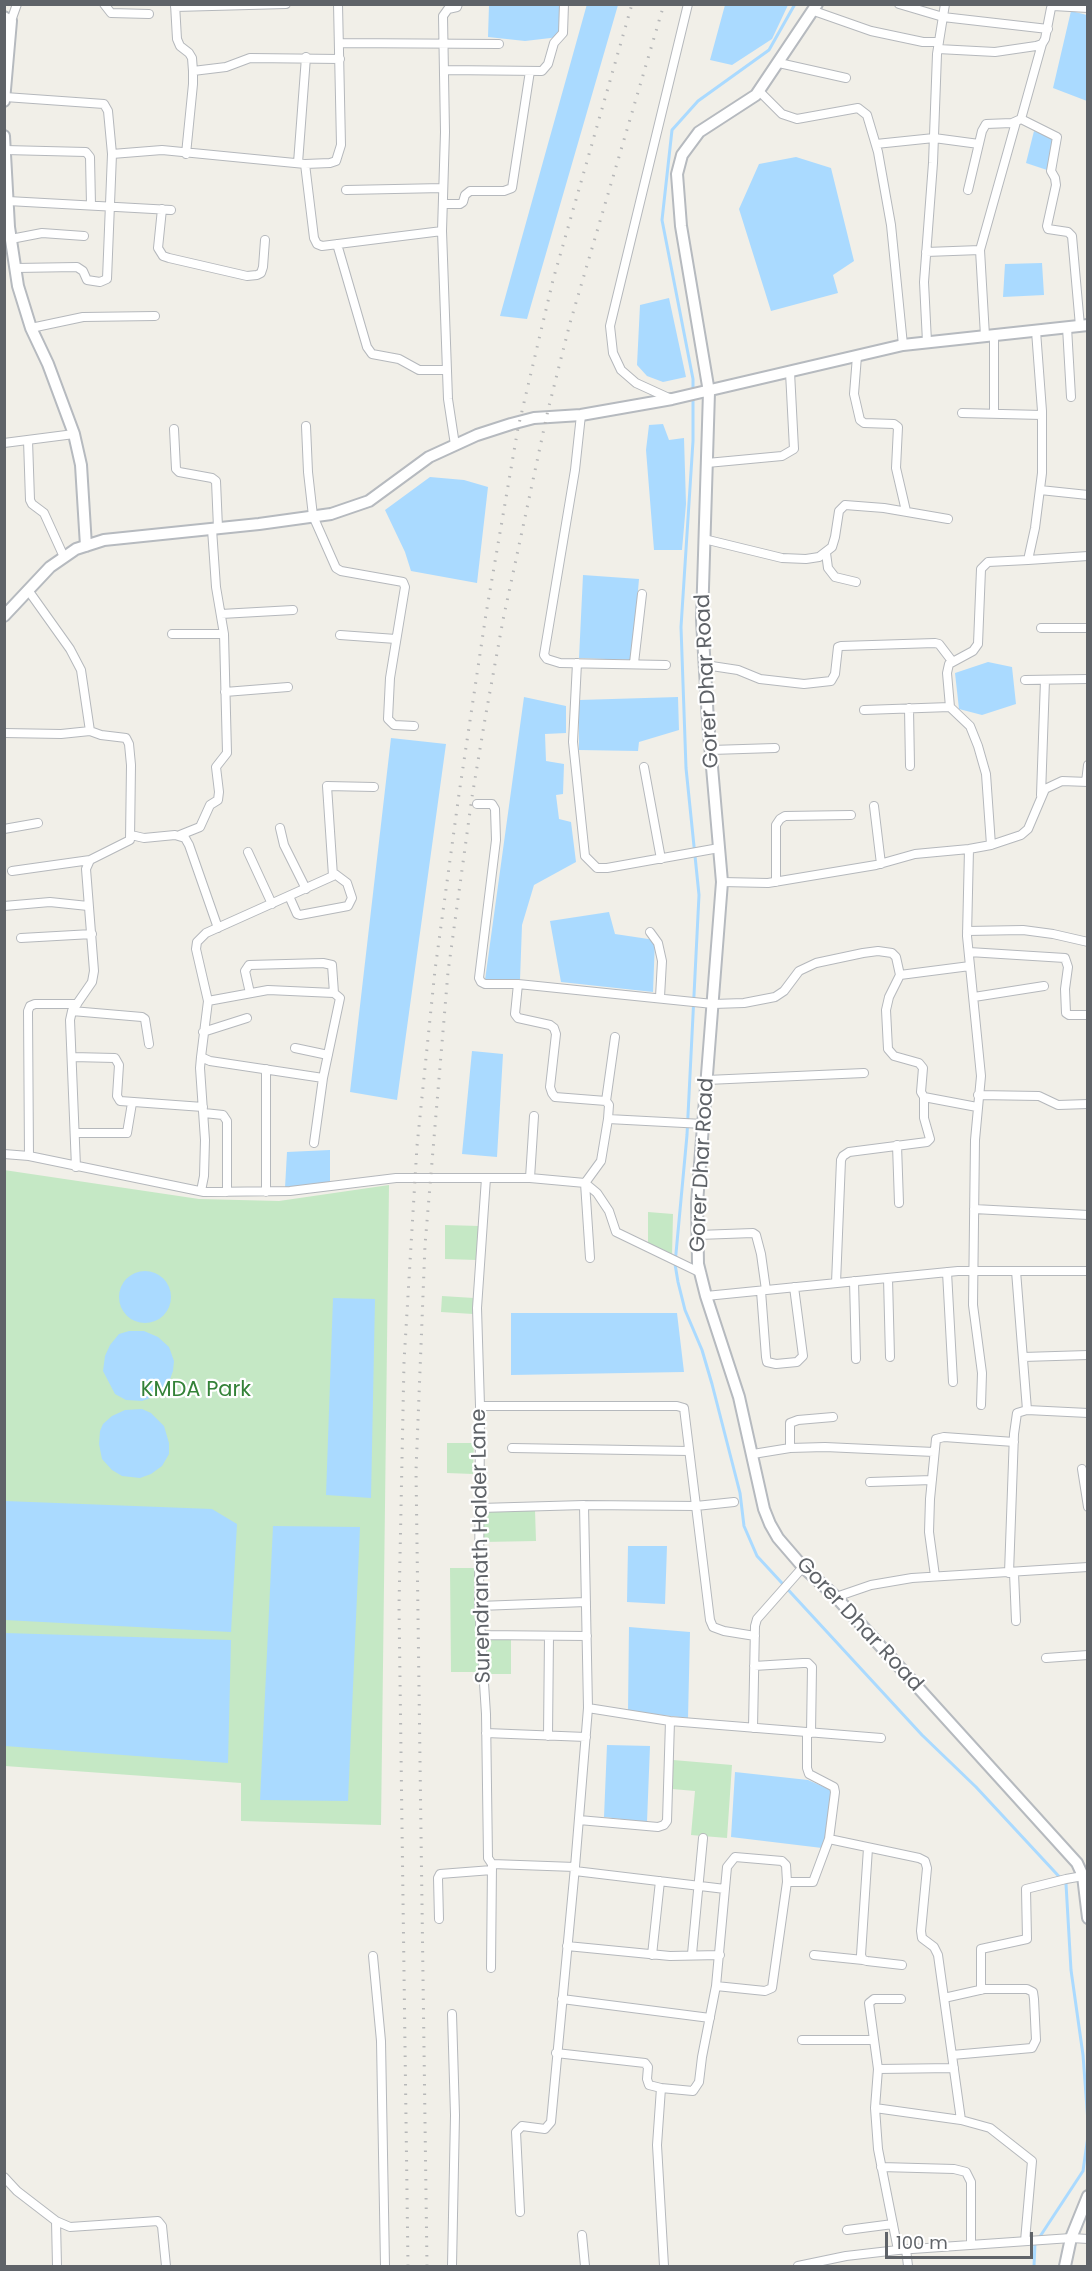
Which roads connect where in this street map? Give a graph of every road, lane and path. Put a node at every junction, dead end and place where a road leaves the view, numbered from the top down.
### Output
1 (17, 4) edge
2 (104, 4) edge
3 (286, 4) edge
4 (338, 4) edge
5 (458, 4) edge
6 (564, 4) edge
7 (688, 4) edge
8 (899, 4) edge
9 (945, 4) edge
10 (175, 6) edge
11 (815, 8) edge
12 (1088, 8) edge
13 (149, 14) dead end
14 (943, 17) junction
15 (8, 19) edge
16 (1048, 29) junction
17 (340, 43) junction
18 (443, 44) junction
19 (498, 44) dead end
20 (1042, 44) junction
21 (939, 46) junction
22 (306, 57) junction
23 (340, 59) junction
24 (779, 63) junction
25 (6, 70) edge
26 (444, 70) junction
27 (193, 71) junction
28 (530, 71) junction
29 (846, 78) dead end
30 (759, 92) junction
31 (5, 99) edge
32 (1019, 120) junction
33 (4, 136) edge
34 (934, 138) junction
35 (876, 144) junction
36 (980, 144) junction
37 (5, 150) edge
38 (112, 154) junction
39 (186, 154) junction
40 (302, 164) junction
41 (443, 188) junction
42 (346, 190) dead end
43 (968, 190) dead end
44 (8, 201) junction
45 (443, 204) junction
46 (91, 205) junction
47 (109, 206) junction
48 (7, 227) edge
49 (442, 231) junction
50 (84, 236) dead end
51 (11, 240) junction
52 (265, 240) dead end
53 (337, 244) junction
54 (980, 250) junction
55 (926, 252) junction
56 (16, 268) junction
57 (155, 316) dead end
58 (1084, 325) edge
59 (1067, 327) junction
60 (31, 328) junction
61 (1036, 331) junction
62 (989, 336) junction
63 (927, 342) junction
64 (903, 345) junction
65 (857, 356) junction
66 (447, 369) junction
67 (790, 372) junction
68 (705, 392) junction
69 (1071, 397) dead end
70 (672, 399) junction
71 (962, 413) dead end
72 (994, 413) junction
73 (581, 415) junction
74 (1042, 415) junction
75 (306, 426) dead end
76 (174, 429) dead end
77 (74, 434) junction
78 (28, 440) junction
79 (4, 443) edge
80 (455, 445) junction
81 (707, 463) junction
82 (1040, 490) junction
83 (1088, 495) edge
84 (906, 512) junction
85 (313, 516) junction
86 (948, 519) dead end
87 (215, 528) junction
88 (704, 539) junction
89 (86, 546) junction
90 (826, 553) junction
91 (1088, 556) edge
92 (64, 557) junction
93 (1028, 560) junction
94 (856, 582) dead end
95 (28, 590) junction
96 (642, 594) dead end
97 (293, 610) dead end
98 (221, 614) junction
99 (5, 615) edge
100 (1041, 628) dead end
101 (1088, 628) edge
102 (172, 634) dead end
103 (224, 634) junction
104 (340, 635) dead end
105 (396, 639) junction
106 (952, 661) junction
107 (576, 663) junction
108 (634, 663) junction
109 (666, 665) dead end
110 (705, 665) junction
111 (1088, 679) edge
112 (1025, 680) dead end
113 (1046, 680) junction
114 (288, 687) dead end
115 (225, 692) junction
116 (950, 707) junction
117 (909, 708) junction
118 (864, 710) dead end
119 (414, 726) dead end
120 (90, 731) junction
121 (4, 733) edge
122 (775, 748) dead end
123 (711, 750) junction
124 (1088, 765) edge
125 (910, 766) dead end
126 (644, 767) dead end
127 (1087, 782) edge
128 (374, 786) dead end
129 (1040, 798) junction
130 (477, 804) dead end
131 (874, 806) dead end
132 (851, 815) dead end
133 (38, 823) dead end
134 (280, 828) dead end
135 (4, 829) edge
136 (131, 835) junction
137 (180, 835) junction
138 (991, 845) junction
139 (719, 848) junction
140 (969, 849) junction
141 (248, 852) dead end
142 (661, 859) junction
143 (90, 860) junction
144 (881, 864) junction
145 (12, 871) dead end
146 (335, 874) junction
147 (722, 882) junction
148 (776, 882) junction
149 (306, 889) junction
150 (290, 896) junction
151 (272, 904) junction
152 (4, 906) edge
153 (88, 906) junction
154 (218, 928) junction
155 (967, 931) junction
156 (650, 932) dead end
157 (92, 934) junction
158 (21, 938) dead end
159 (1088, 942) edge
160 (969, 952) junction
161 (970, 966) junction
162 (900, 975) junction
163 (518, 984) junction
164 (1044, 986) dead end
165 (250, 993) junction
166 (334, 993) junction
167 (660, 997) junction
168 (974, 997) junction
169 (208, 1001) junction
170 (77, 1004) junction
171 (712, 1004) junction
172 (72, 1011) junction
173 (1088, 1015) edge
174 (248, 1018) dead end
175 (204, 1032) junction
176 (615, 1037) dead end
177 (148, 1044) dead end
178 (295, 1048) dead end
179 (328, 1055) junction
180 (72, 1057) junction
181 (201, 1057) junction
182 (266, 1069) junction
183 (864, 1073) dead end
184 (323, 1078) junction
185 (707, 1080) junction
186 (978, 1095) junction
187 (924, 1097) junction
188 (606, 1101) junction
189 (132, 1103) junction
190 (1088, 1104) edge
191 (977, 1107) junction
192 (204, 1110) junction
193 (534, 1116) dead end
194 (608, 1119) junction
195 (698, 1123) junction
196 (75, 1133) junction
197 (314, 1143) dead end
198 (897, 1145) junction
199 (4, 1154) edge
200 (29, 1156) junction
201 (76, 1167) junction
202 (486, 1178) junction
203 (530, 1178) junction
204 (585, 1183) junction
205 (201, 1191) junction
206 (226, 1192) junction
207 (266, 1192) junction
208 (899, 1203) dead end
209 (975, 1209) junction
210 (1088, 1215) edge
211 (698, 1235) junction
212 (590, 1258) dead end
213 (974, 1271) junction
214 (1016, 1271) junction
215 (1088, 1271) edge
216 (947, 1272) junction
217 (701, 1273) junction
218 (888, 1278) junction
219 (854, 1281) junction
220 (836, 1283) junction
221 (794, 1287) junction
222 (763, 1290) junction
223 (706, 1296) junction
224 (1088, 1355) edge
225 (890, 1357) dead end
226 (1023, 1357) junction
227 (856, 1359) dead end
228 (953, 1382) dead end
229 (981, 1405) dead end
230 (480, 1406) junction
231 (1027, 1410) junction
232 (1088, 1413) edge
233 (833, 1417) dead end
234 (1014, 1442) junction
235 (512, 1448) dead end
236 (790, 1448) junction
237 (689, 1451) junction
238 (934, 1452) junction
239 (753, 1454) junction
240 (1083, 1470) dead end
241 (932, 1480) junction
242 (870, 1482) dead end
243 (734, 1502) dead end
244 (584, 1505) junction
245 (696, 1506) junction
246 (1088, 1507) edge
247 (480, 1508) junction
248 (803, 1567) junction
249 (1088, 1567) edge
250 (1012, 1573) junction
251 (935, 1576) junction
252 (836, 1597) junction
253 (586, 1602) junction
254 (479, 1606) junction
255 (1016, 1622) dead end
256 (481, 1635) junction
257 (549, 1636) junction
258 (587, 1636) junction
259 (755, 1636) junction
260 (1088, 1655) edge
261 (1046, 1658) dead end
262 (754, 1666) junction
263 (588, 1708) junction
264 (670, 1721) junction
265 (753, 1728) junction
266 (486, 1733) junction
267 (809, 1733) junction
268 (548, 1736) junction
269 (586, 1737) junction
270 (881, 1738) dead end
271 (579, 1820) junction
272 (703, 1838) dead end
273 (830, 1839) junction
274 (868, 1848) junction
275 (492, 1867) junction
276 (575, 1869) junction
277 (1083, 1876) junction
278 (660, 1881) junction
279 (787, 1882) junction
280 (699, 1886) junction
281 (725, 1889) junction
282 (1088, 1918) edge
283 (440, 1919) dead end
284 (567, 1946) junction
285 (652, 1954) junction
286 (692, 1954) junction
287 (720, 1955) junction
288 (814, 1955) dead end
289 (372, 1956) dead end
290 (863, 1960) junction
291 (902, 1965) dead end
292 (491, 1968) dead end
293 (716, 1986) junction
294 (981, 1990) junction
295 (944, 1998) junction
296 (562, 1999) junction
297 (901, 1999) dead end
298 (452, 2014) dead end
299 (710, 2018) junction
300 (802, 2040) dead end
301 (874, 2040) junction
302 (556, 2053) junction
303 (952, 2055) junction
304 (954, 2068) junction
305 (878, 2069) junction
306 (661, 2088) junction
307 (875, 2108) junction
308 (961, 2120) junction
309 (881, 2167) junction
310 (4, 2177) edge
311 (1088, 2196) edge
312 (520, 2212) dead end
313 (56, 2221) junction
314 (893, 2224) junction
315 (847, 2230) dead end
316 (582, 2235) dead end
317 (1071, 2238) junction
318 (1088, 2239) edge
319 (1029, 2241) junction
320 (971, 2245) junction
321 (902, 2249) junction
322 (57, 2266) edge
323 (166, 2266) edge
324 (386, 2266) edge
325 (452, 2266) edge
326 (585, 2266) edge
327 (664, 2266) edge
328 (798, 2266) edge
329 (908, 2266) edge
330 (1065, 2266) edge

1 - 15 street
2 - 13 street
3 - 10 street
4 - 17 street
5 - 18 street
6 - 28 street
7 - 70 street
8 - 14 street
9 - 14 street
10 - 27 street
11 - 21 street
11 - 24 street
12 - 16 street
14 - 16 street
14 - 21 street
15 - 25 street
16 - 20 street
17 - 18 street
17 - 23 street
18 - 19 street
18 - 26 street
20 - 21 street
20 - 32 street
21 - 34 street
22 - 23 street
22 - 27 street
22 - 40 street
23 - 40 street
24 - 29 street
24 - 30 street
25 - 31 street
26 - 28 street
26 - 41 street
27 - 39 street
28 - 45 street
30 - 35 street
30 - 68 street, Gorer Dhar Road
31 - 38 street
32 - 36 street
32 - 54 street
32 - 58 street
33 - 37 street
34 - 35 street
34 - 36 street
34 - 55 street
35 - 64 street
36 - 43 street
37 - 44 street
37 - 46 street
38 - 39 street
38 - 47 street
39 - 40 street
40 - 53 street
41 - 42 street
41 - 45 street
44 - 46 street
44 - 48 street
45 - 49 street
46 - 47 street
47 - 52 street
47 - 56 street
48 - 51 street
49 - 53 street
49 - 66 street
50 - 51 street
51 - 56 street
53 - 66 street
54 - 55 street
54 - 62 street
55 - 63 street
56 - 60 street
57 - 60 street
58 - 59 street
59 - 61 street
59 - 69 street
60 - 77 street
61 - 62 street
61 - 74 street
62 - 63 street
62 - 72 street
63 - 64 street
64 - 65 street
65 - 67 street
65 - 84 street
66 - 80 street
67 - 68 street
67 - 81 street
68 - 70 street
68 - 81 street, Gorer Dhar Road
70 - 73 street
71 - 72 street
72 - 74 street
73 - 80 street
73 - 107 street
74 - 82 street
75 - 85 street
76 - 87 street
77 - 78 street
77 - 89 street
78 - 79 street
78 - 92 street
80 - 85 street
81 - 88 street, Gorer Dhar Road
82 - 83 street
82 - 93 street
84 - 86 street
84 - 90 street
85 - 87 street
85 - 105 street
87 - 89 street
87 - 98 street
88 - 90 street
88 - 110 street, Gorer Dhar Road
89 - 92 street
90 - 94 street
91 - 93 street
92 - 95 street
93 - 106 street
95 - 99 street
95 - 120 street
96 - 108 street
97 - 98 street
98 - 103 street
100 - 101 street
102 - 103 street
103 - 115 street
104 - 105 street
105 - 119 street
106 - 110 street
106 - 116 street
107 - 108 street
107 - 142 street
108 - 109 street
110 - 123 street, Gorer Dhar Road
111 - 113 street
112 - 113 street
113 - 129 street
114 - 115 street
115 - 137 street
116 - 117 street
116 - 138 street
117 - 118 street
117 - 125 street
120 - 121 street
120 - 136 street
122 - 123 street
123 - 139 street, Gorer Dhar Road
124 - 127 street
126 - 142 street
127 - 129 street
128 - 146 street
129 - 138 street
130 - 163 street
131 - 144 street
132 - 148 street
133 - 135 street
134 - 149 street
136 - 137 street
136 - 143 street
137 - 154 street
138 - 140 street
139 - 142 street
139 - 147 street, Gorer Dhar Road
140 - 144 street
140 - 155 street
141 - 151 street
143 - 145 street
143 - 153 street
144 - 148 street
146 - 149 street
146 - 150 street
147 - 148 street
147 - 171 street, Gorer Dhar Road
149 - 150 street
150 - 151 street
151 - 154 street
152 - 153 street
153 - 157 street
154 - 169 street
155 - 159 street
155 - 160 street
156 - 167 street
157 - 158 street
157 - 170 street
160 - 161 street
160 - 173 street
161 - 162 street
161 - 168 street
162 - 171 street
162 - 187 street
163 - 167 street
163 - 188 street
164 - 168 street
165 - 166 street
165 - 166 street
165 - 169 street
166 - 179 street
167 - 171 street
168 - 186 street
169 - 175 street
170 - 172 street
170 - 200 street
171 - 185 street, Gorer Dhar Road
172 - 177 street
172 - 180 street
174 - 175 street
175 - 181 street
176 - 188 street
178 - 179 street
179 - 184 street
180 - 189 street
180 - 196 street
181 - 182 street
181 - 192 street
182 - 184 street
182 - 207 street
183 - 185 street
184 - 197 street
185 - 195 street, Gorer Dhar Road
186 - 190 street
186 - 191 street
187 - 191 street
187 - 198 street
188 - 194 street
189 - 192 street
189 - 196 street
191 - 209 street
192 - 205 street
192 - 206 street
193 - 203 street
194 - 195 street
194 - 204 street
195 - 211 street, Gorer Dhar Road
196 - 201 street
198 - 208 street
198 - 220 street
199 - 200 street
200 - 201 street
201 - 205 street
202 - 203 street
202 - 207 street
202 - 230 street, Surendranath Halder Lane
203 - 204 street
204 - 212 street
204 - 217 street
205 - 206 street
206 - 207 street
209 - 210 street
209 - 213 street
211 - 217 street, Gorer Dhar Road
211 - 222 street
213 - 214 street
213 - 216 street
213 - 229 street
214 - 215 street
214 - 226 street
216 - 218 street
216 - 228 street
217 - 223 street, Gorer Dhar Road
218 - 219 street
218 - 225 street
219 - 220 street
219 - 227 street
220 - 221 street
221 - 222 street
221 - 222 street
222 - 223 street
223 - 239 street, Gorer Dhar Road
224 - 226 street
226 - 231 street
230 - 237 street
230 - 247 street, Surendranath Halder Lane
231 - 232 street
231 - 234 street
233 - 236 street
234 - 238 street
234 - 250 street
235 - 237 street
236 - 238 street
236 - 239 street
237 - 245 street
238 - 241 street
239 - 248 street, Gorer Dhar Road
240 - 246 street
241 - 242 street
241 - 251 street
243 - 245 street
244 - 245 street
244 - 247 street
244 - 253 street
245 - 259 street
247 - 254 street, Surendranath Halder Lane
248 - 252 street, Gorer Dhar Road
248 - 259 street
249 - 250 street
250 - 251 street
250 - 255 street
251 - 252 street
252 - 277 street, Gorer Dhar Road
253 - 254 street
253 - 258 street
254 - 256 street, Surendranath Halder Lane
256 - 257 street
256 - 266 street, Surendranath Halder Lane
257 - 258 street
257 - 268 street
258 - 263 street
259 - 262 street
260 - 261 street
262 - 265 street
262 - 267 street
263 - 264 street
263 - 269 street
264 - 265 street
264 - 271 street
265 - 267 street
266 - 268 street
266 - 275 street, Surendranath Halder Lane
267 - 270 street
267 - 273 street
268 - 269 street
269 - 271 street
271 - 276 street
272 - 280 street
273 - 274 street
273 - 279 street
274 - 290 street
274 - 295 street
275 - 276 street
275 - 283 street
275 - 292 street, Surendranath Halder Lane
276 - 278 street
276 - 284 street
277 - 282 street, Gorer Dhar Road
277 - 294 street
278 - 280 street
278 - 285 street
279 - 281 street
279 - 293 street
280 - 281 street
280 - 286 street
281 - 287 street
284 - 285 street
284 - 296 street
285 - 286 street
286 - 287 street
287 - 293 street
288 - 290 street
289 - 324 street
290 - 291 street
293 - 299 street
294 - 295 street
294 - 303 street
295 - 303 street
296 - 299 street
296 - 302 street
297 - 301 street
298 - 325 street
299 - 306 street
300 - 301 street
301 - 305 street
302 - 306 street
302 - 312 street
303 - 304 street
304 - 305 street
304 - 308 street
305 - 307 street
306 - 327 street
307 - 308 street
307 - 309 street
308 - 319 street
309 - 314 street
309 - 320 street
310 - 313 street
311 - 317 street
313 - 322 street
313 - 323 street
314 - 315 street
314 - 321 street
316 - 326 street
317 - 318 street
317 - 319 street
317 - 330 street
319 - 320 street
320 - 321 street
321 - 328 street
321 - 329 street

